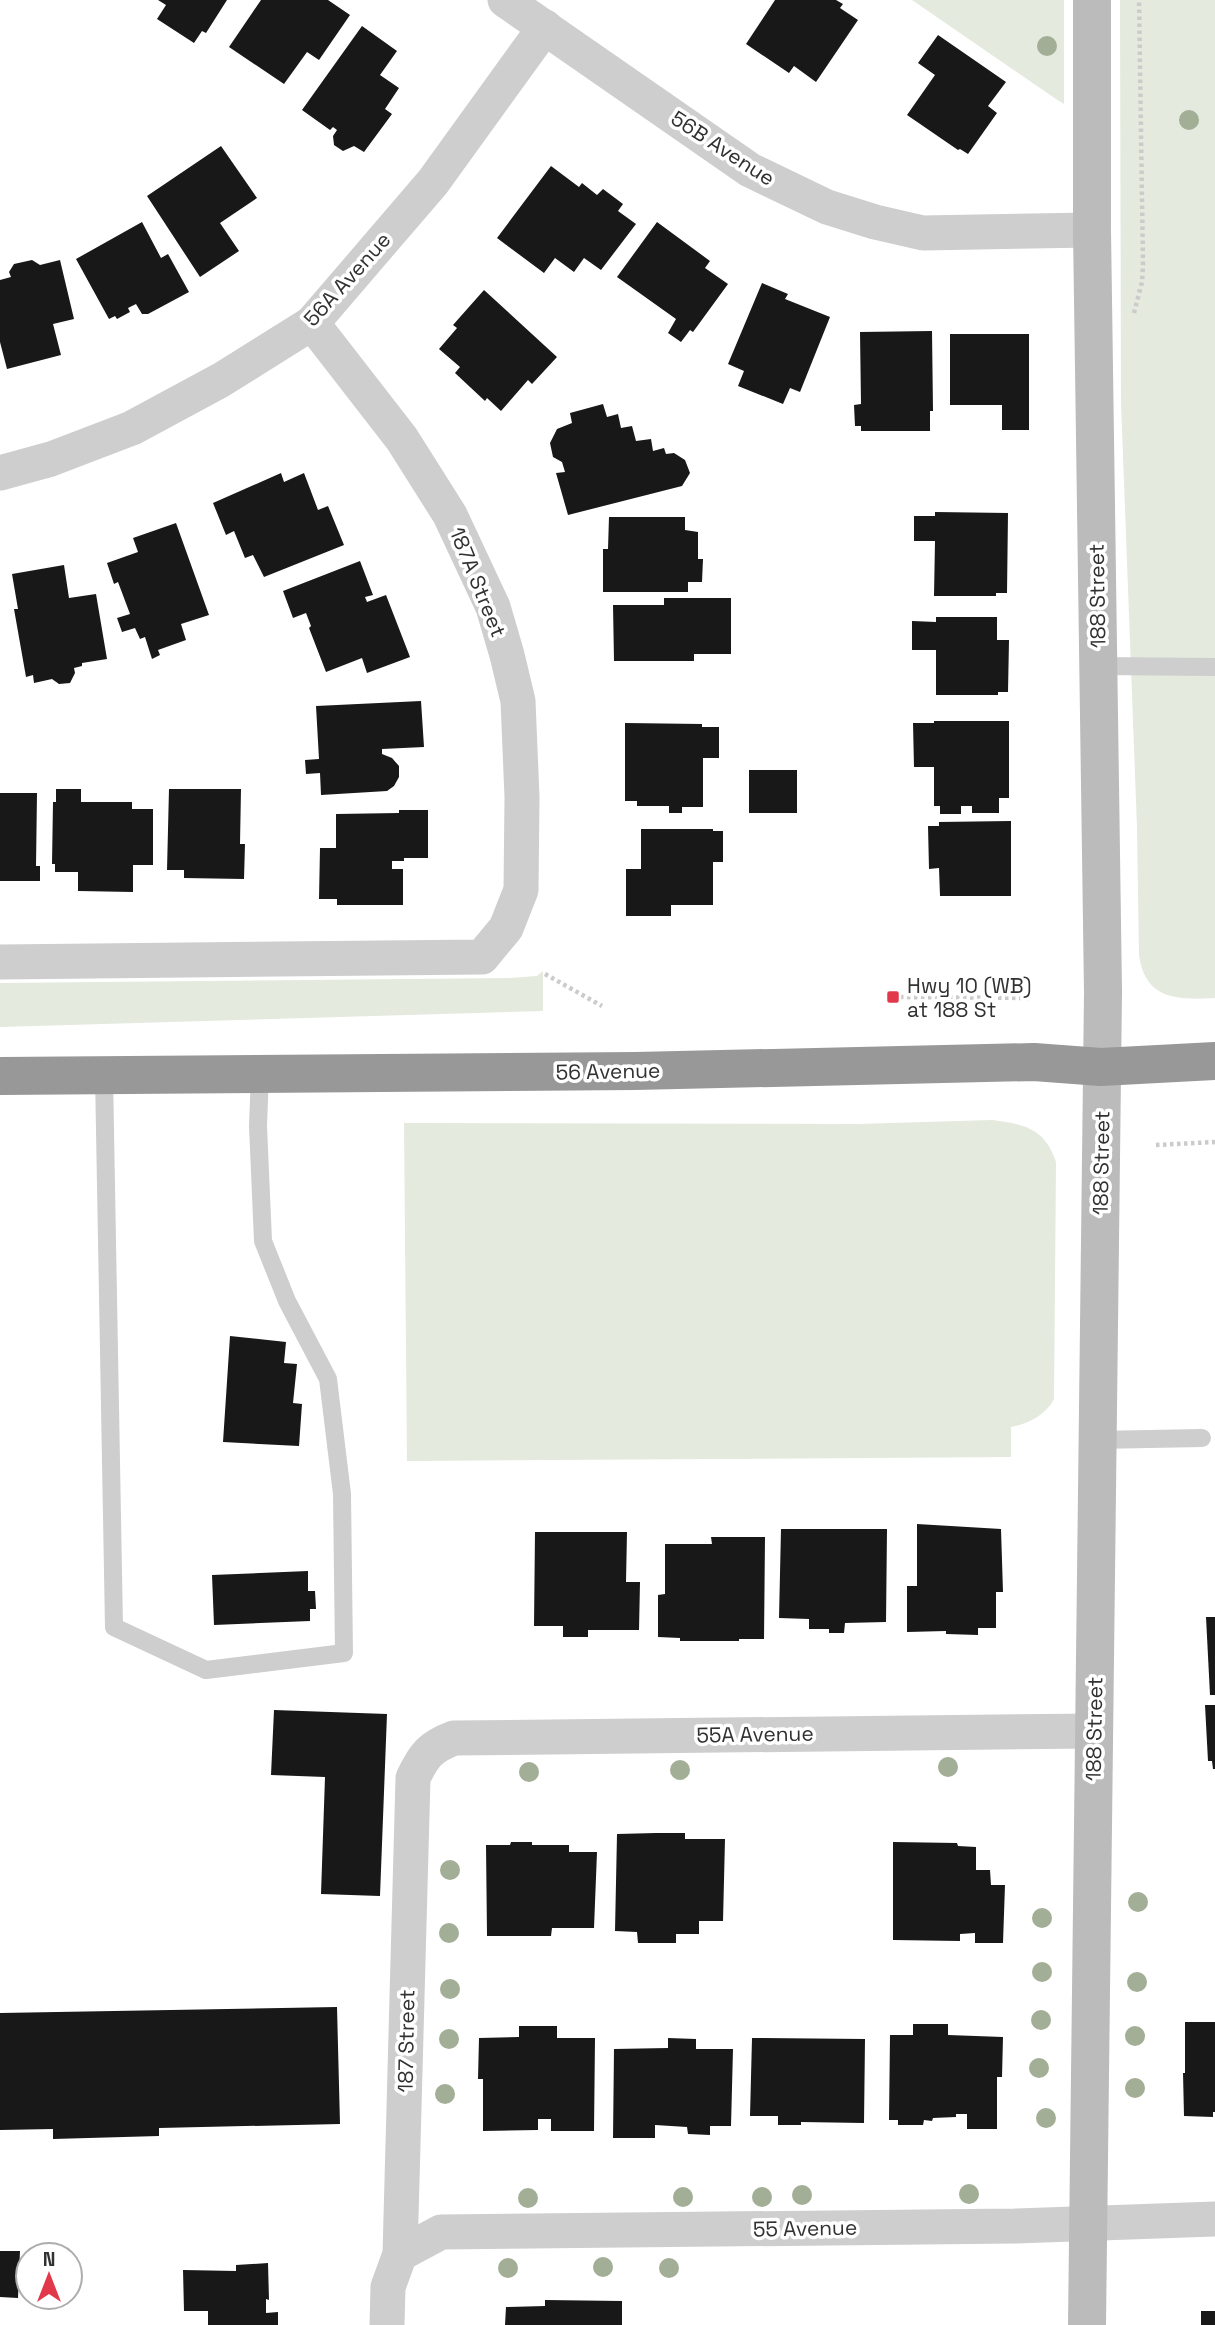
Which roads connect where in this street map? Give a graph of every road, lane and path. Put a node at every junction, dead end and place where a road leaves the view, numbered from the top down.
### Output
1 (505, 0) edge
2 (1092, 0) edge
3 (1139, 0) edge
4 (545, 27) junction
5 (1092, 230) junction
6 (1129, 316) dead end
7 (312, 323) junction
8 (0, 473) edge
9 (1098, 666) junction
10 (1215, 667) edge
11 (0, 962) edge
12 (545, 974) dead end
13 (893, 997) dead end
14 (1032, 998) dead end
15 (602, 1006) dead end
16 (1215, 1061) edge
17 (1101, 1067) junction
18 (260, 1073) junction
19 (104, 1075) junction
20 (0, 1076) edge
21 (1215, 1142) edge
22 (1156, 1145) dead end
23 (1202, 1438) dead end
24 (1096, 1440) junction
25 (1094, 1731) junction
26 (423, 1757) joint
27 (1215, 2219) edge
28 (1088, 2224) junction
29 (400, 2254) junction
30 (387, 2325) edge
31 (1087, 2325) edge

1 - 4 street, 56B Avenue
2 - 5 street, 188 Street
3 - 6 path
4 - 5 street, 56B Avenue
4 - 7 street, 56A Avenue
5 - 9 street, 188 Street
7 - 8 street, 56A Avenue
7 - 11 street, 187A Street
9 - 10 lane
9 - 17 street, 188 Street
12 - 15 path
13 - 14 path
16 - 17 highway, 56 Avenue
17 - 18 highway, 56 Avenue
17 - 24 street, 188 Street
18 - 19 highway, 56 Avenue
18 - 19 lane
19 - 20 highway, 56 Avenue
21 - 22 path
23 - 24 lane
24 - 25 street, 188 Street
25 - 26 street, 55A Avenue
25 - 28 street, 188 Street
26 - 29 street, 187 Street
27 - 28 street, 55 Avenue
28 - 29 street, 55 Avenue
28 - 31 street, 188 Street
29 - 30 street, 187 Street

